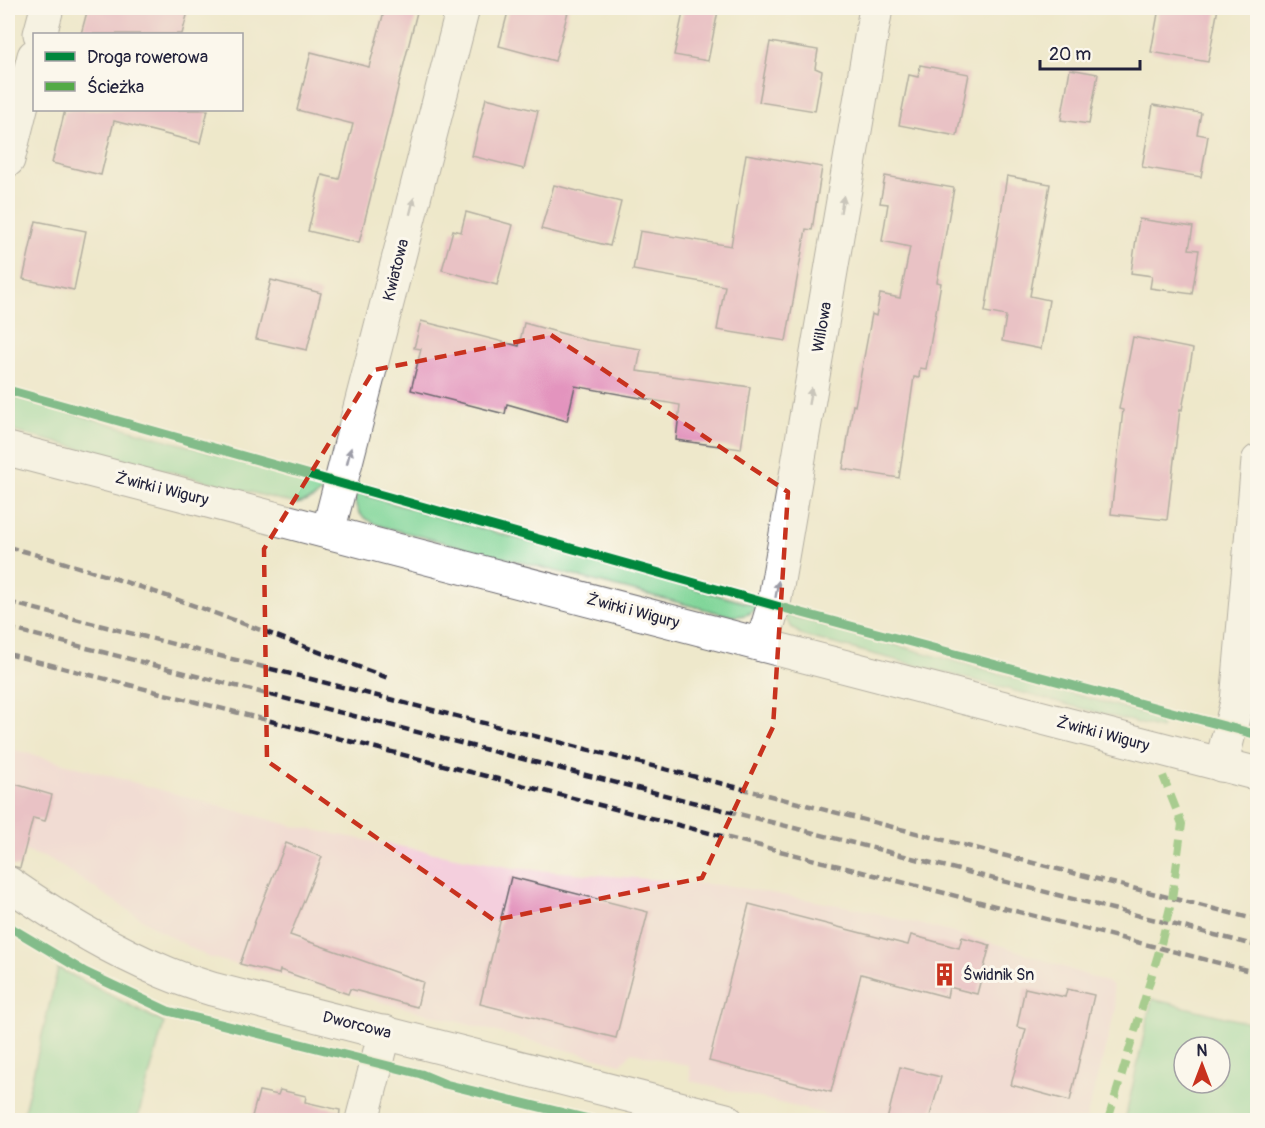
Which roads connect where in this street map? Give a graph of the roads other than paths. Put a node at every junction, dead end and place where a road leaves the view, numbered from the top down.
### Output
1 (47, 8) edge
2 (463, 8) edge
3 (876, 8) edge
4 (40, 33) edge
5 (33, 60) edge
6 (8, 160) edge
7 (8, 450) edge
8 (1257, 461) edge
9 (328, 532) junction
10 (762, 645) junction
11 (1221, 765) junction
12 (1257, 774) edge
13 (8, 884) edge
14 (386, 1032) junction
15 (362, 1120) edge
16 (726, 1120) edge

1 - 4 street
9 -> 2 street, Kwiatowa
10 -> 3 street, Willowa
5 - 6 street
7 - 9 street, Żwirki i Wigury
8 - 11 street
9 - 10 street, Żwirki i Wigury
10 - 11 street, Żwirki i Wigury
11 - 12 street, Żwirki i Wigury
13 - 14 street, Dworcowa
14 - 15 street
14 - 16 street, Dworcowa

